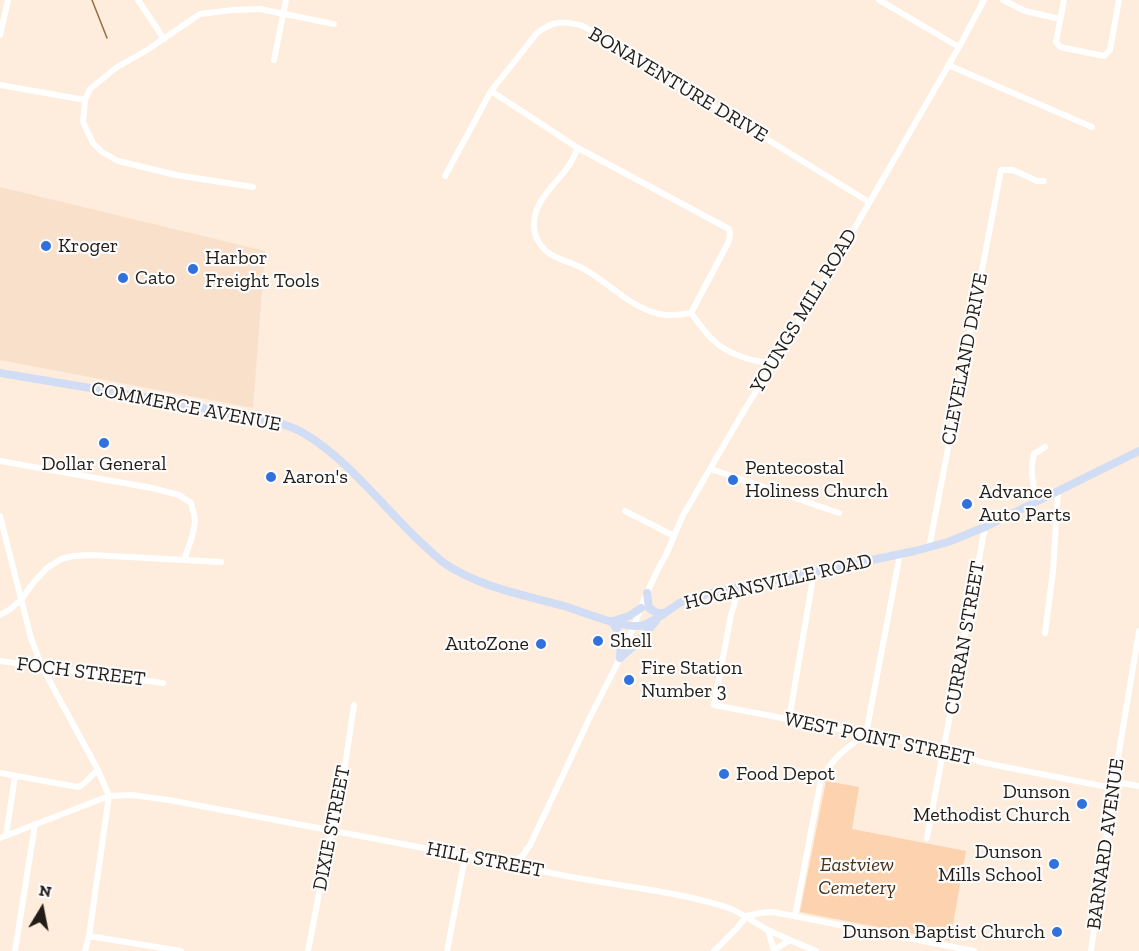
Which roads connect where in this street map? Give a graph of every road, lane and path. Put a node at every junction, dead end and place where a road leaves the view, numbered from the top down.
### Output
1 (8, 0) edge
2 (138, 0) edge
3 (286, 0) edge
4 (879, 0) edge
5 (984, 0) edge
6 (1003, 0) edge
7 (1064, 0) edge
8 (1119, 0) edge
9 (283, 13) junction
10 (1060, 19) junction
11 (334, 24) dead end
12 (0, 35) edge
13 (164, 39) junction
14 (958, 47) junction
15 (274, 60) dead end
16 (948, 65) junction
17 (0, 85) edge
18 (491, 91) junction
19 (85, 100) junction
20 (1092, 127) dead end
21 (578, 148) junction
22 (445, 176) dead end
23 (1044, 181) dead end
24 (253, 187) dead end
25 (869, 202) junction
26 (691, 313) junction
27 (773, 363) junction
28 (0, 373) edge
29 (1045, 447) dead end
30 (1139, 451) edge
31 (0, 461) edge
32 (711, 469) junction
33 (1058, 491) junction
34 (1036, 502) junction
35 (625, 511) dead end
36 (838, 513) dead end
37 (0, 516) edge
38 (985, 527) junction
39 (674, 536) junction
40 (929, 548) junction
41 (900, 554) junction
42 (184, 560) junction
43 (221, 562) dead end
44 (814, 572) junction
45 (739, 588) junction
46 (647, 593) junction
47 (21, 600) junction
48 (641, 608) junction
49 (663, 613) junction
50 (0, 615) edge
51 (611, 621) junction
52 (634, 626) junction
53 (1139, 631) edge
54 (1045, 633) dead end
55 (620, 658) junction
56 (0, 662) edge
57 (42, 667) junction
58 (163, 683) dead end
59 (354, 705) dead end
60 (789, 720) junction
61 (866, 734) junction
62 (945, 749) junction
63 (98, 770) junction
64 (0, 773) edge
65 (15, 776) junction
66 (1114, 785) junction
67 (1139, 786) edge
68 (109, 796) junction
69 (35, 824) junction
70 (331, 831) junction
71 (3, 837) edge
72 (927, 838) dead end
73 (465, 856) junction
74 (511, 865) junction
75 (747, 916) junction
76 (795, 916) junction
77 (768, 930) junction
78 (89, 936) junction
79 (793, 941) junction
80 (15, 951) edge
81 (86, 951) edge
82 (181, 951) edge
83 (308, 951) edge
84 (447, 951) edge
85 (714, 951) edge
86 (774, 951) edge
87 (795, 951) edge
88 (816, 951) edge
89 (974, 951) edge
90 (1091, 951) edge

1 - 12 street
2 - 13 street
3 - 9 street
4 - 14 street
5 - 14 street, YOUNGS MILL ROAD
6 - 10 street
7 - 10 street
8 - 10 street
9 - 11 street
9 - 13 street
9 - 15 street
13 - 19 street
14 - 16 street, YOUNGS MILL ROAD
16 - 20 street
16 - 25 street, YOUNGS MILL ROAD
17 - 19 street
18 - 21 street
18 - 22 street, BONAVENTURE DRIVE
18 - 25 street, BONAVENTURE DRIVE
19 - 24 street
21 - 26 street
21 - 26 street
23 - 40 street, CLEVELAND DRIVE
25 - 27 street, YOUNGS MILL ROAD
26 - 27 street
27 - 32 street, YOUNGS MILL ROAD
28 - 51 main road, COMMERCE AVENUE
29 - 34 street
30 - 33 main road, HOGANSVILLE ROAD
31 - 42 street
32 - 36 street
32 - 39 street, YOUNGS MILL ROAD
33 - 34 main road, HOGANSVILLE ROAD
33 - 54 street
34 - 38 main road, HOGANSVILLE ROAD
35 - 39 street
37 - 47 street
38 - 40 main road, HOGANSVILLE ROAD
38 - 62 street, CURRAN STREET
39 - 46 street, YOUNGS MILL ROAD
40 - 41 main road, HOGANSVILLE ROAD
41 - 44 main road, HOGANSVILLE ROAD
41 - 61 street
42 - 43 street
42 - 47 street
44 - 45 main road, HOGANSVILLE ROAD
44 - 60 street
45 - 49 main road, HOGANSVILLE ROAD
45 - 60 street, WEST POINT STREET
46 - 48 street, YOUNGS MILL ROAD
46 - 49 main road
47 - 50 street
47 - 57 street
48 - 51 main road
48 - 52 street, YOUNGS MILL ROAD
49 - 52 main road, HOGANSVILLE ROAD
49 - 55 main road
51 - 52 main road, COMMERCE AVENUE
51 - 55 main road
52 - 55 street
53 - 66 street, BARNARD AVENUE
55 - 74 street
56 - 57 street, FOCH STREET
57 - 58 street, FOCH STREET
57 - 63 street
59 - 70 street, DIXIE STREET
60 - 61 street, WEST POINT STREET
61 - 62 street, WEST POINT STREET
61 - 76 street
62 - 66 street, WEST POINT STREET
62 - 72 street, CURRAN STREET
63 - 65 street
63 - 68 street
64 - 65 street
65 - 71 street
66 - 67 street, WEST POINT STREET
66 - 90 street, BARNARD AVENUE
68 - 69 street, HILL STREET
68 - 70 street, HILL STREET
68 - 78 street
69 - 71 street, HILL STREET
69 - 80 street
70 - 73 street, HILL STREET
70 - 83 street, DIXIE STREET
73 - 74 street, HILL STREET
73 - 84 street
74 - 75 street, HILL STREET
75 - 76 street, HILL STREET
75 - 77 street
75 - 85 street
76 - 89 street, HILL STREET
77 - 79 street
77 - 86 street
78 - 81 street
78 - 82 street
79 - 86 street
79 - 87 street
79 - 88 street

